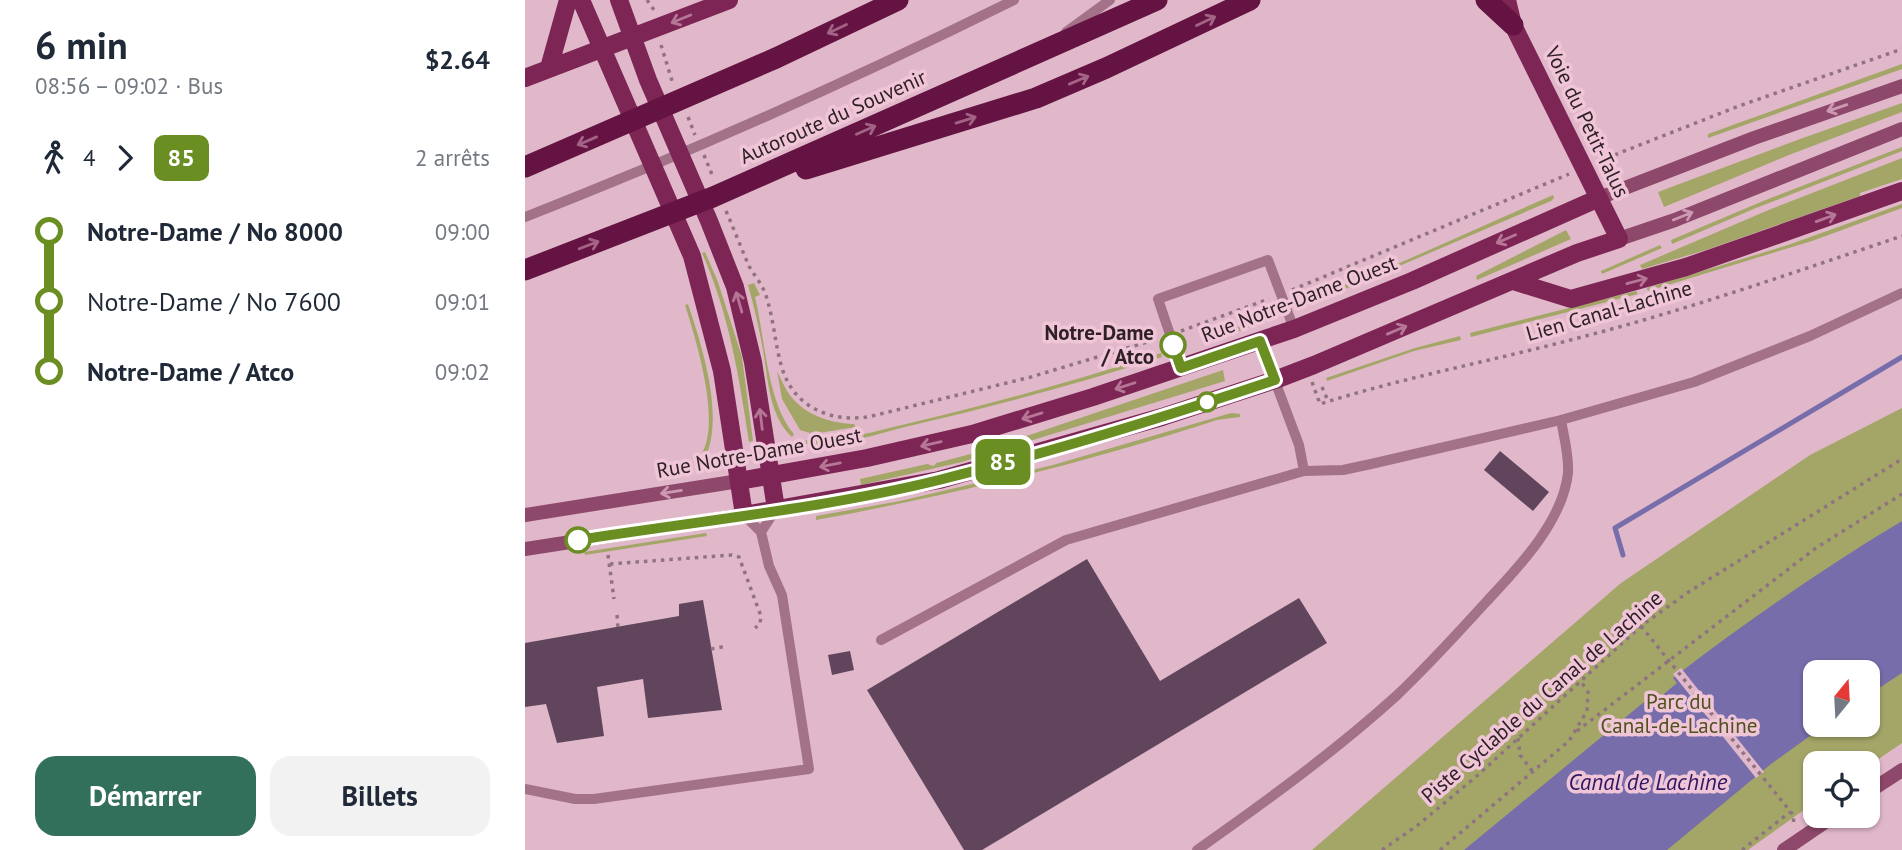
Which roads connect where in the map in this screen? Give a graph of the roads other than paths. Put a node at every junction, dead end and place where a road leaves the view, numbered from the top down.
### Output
1 (568, 0) edge
2 (581, 0) edge
3 (619, 0) edge
4 (729, 0) edge
5 (898, 0) edge
6 (1014, 0) edge
7 (1110, 0) edge
8 (1157, 0) edge
9 (1250, 0) edge
10 (1486, 0) edge
11 (1507, 0) edge
12 (1513, 25) junction
13 (632, 37) junction
14 (603, 47) junction
15 (1028, 58) junction
16 (549, 68) junction
17 (525, 78) edge
18 (1902, 86) edge
19 (1902, 129) edge
20 (525, 167) edge
21 (1902, 191) edge
22 (713, 197) junction
23 (1599, 198) junction
24 (525, 217) edge
25 (1619, 239) junction
26 (525, 270) edge
27 (1513, 281) junction
28 (1902, 293) edge
29 (1294, 329) junction
30 (1260, 341) junction
31 (1181, 368) junction
32 (1275, 380) junction
33 (1561, 420) junction
34 (1304, 471) junction
35 (770, 476) junction
36 (739, 481) junction
37 (776, 509) junction
38 (525, 515) edge
39 (744, 515) junction
40 (761, 531) junction
41 (525, 548) edge
42 (881, 639) dead end
43 (1902, 770) edge
44 (1880, 784) edge
45 (525, 789) edge
46 (1818, 828) edge
47 (1790, 848) edge
48 (1197, 850) edge

1 - 16 main road
2 - 14 main road
3 - 13 main road
4 -> 13 main road
5 -> 20 highway
6 - 24 lane
7 - 15 lane
8 - 15 highway, Autoroute du Souvenir
22 -> 9 highway
10 - 12 highway
11 - 12 main road, Voie du Petit-Talus
12 - 23 main road, Voie du Petit-Talus
13 - 14 main road
35 -> 13 main road
14 - 16 main road
14 - 36 main road
22 -> 15 highway, Autoroute du Souvenir
16 - 17 main road
18 -> 23 main road, Rue Notre-Dame Ouest
25 -> 19 main road
27 -> 21 main road
26 -> 22 highway, Autoroute du Souvenir
23 - 25 main road, Voie du Petit-Talus
23 -> 29 main road, Rue Notre-Dame Ouest
25 - 27 main road
32 -> 27 main road
28 - 33 lane
29 - 30 main road, Rue Notre-Dame Ouest
29 - 31 lane
30 - 31 main road, Rue Notre-Dame Ouest
30 - 32 lane
31 -> 35 main road, Rue Notre-Dame Ouest
32 - 34 lane
32 - 37 main road
33 - 34 lane
33 - 48 lane
34 - 42 lane
35 - 36 main road, Rue Notre-Dame Ouest
35 - 37 main road
36 -> 38 main road, Rue Notre-Dame Ouest
36 - 39 main road
37 - 39 main road
37 - 40 lane
39 - 40 lane
39 - 41 main road
40 - 45 lane
43 - 44 main road
46 - 47 main road

